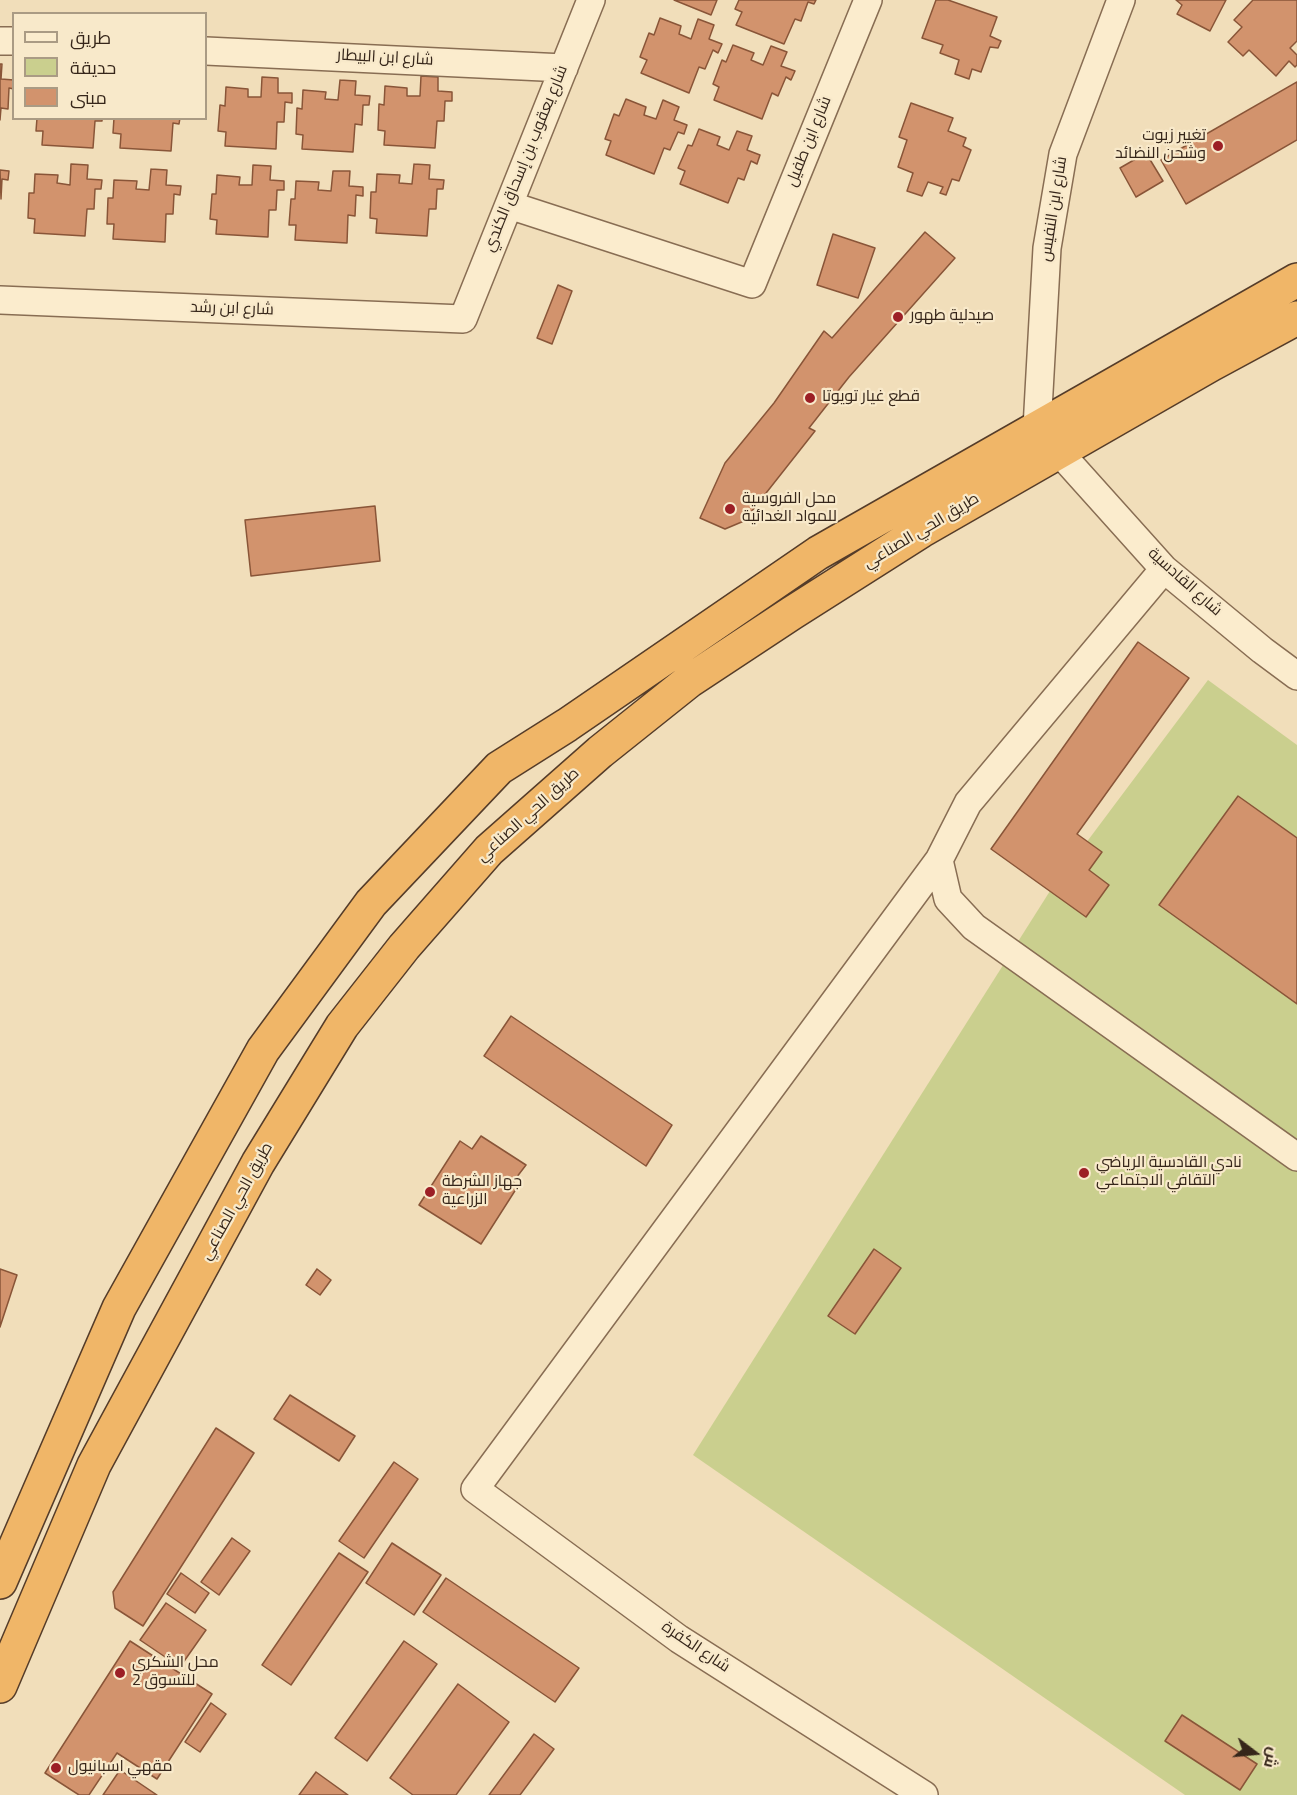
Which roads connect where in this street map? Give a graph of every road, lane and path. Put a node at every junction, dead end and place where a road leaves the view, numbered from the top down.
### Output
1 (591, 0) edge
2 (868, 0) edge
3 (1121, 0) edge
4 (207, 51) edge
5 (564, 68) junction
6 (509, 205) junction
7 (1297, 280) edge
8 (0, 300) edge
9 (1297, 318) edge
10 (464, 319) joint
11 (1038, 428) junction
12 (1059, 452) junction
13 (1164, 570) junction
14 (1297, 676) edge
15 (939, 860) junction
16 (1297, 1157) edge
17 (0, 1582) edge
18 (0, 1686) edge
19 (924, 1795) edge

1 - 5 street, شارع يعقوب بن إسحاق الكندي
2 - 6 street, شارع ابن طفيل
3 - 11 street, شارع ابن النفيس
4 - 5 street, شارع ابن البيطار
5 - 6 street, شارع يعقوب بن إسحاق الكندي
6 - 10 street, شارع يعقوب بن إسحاق الكندي
7 - 11 highway, طريق الحي الصناعي
8 - 10 street, شارع ابن رشد
9 - 12 highway, طريق الحي الصناعي
11 - 17 highway, طريق الحي الصناعي
12 - 13 street, شارع القادسية
12 - 18 highway, طريق الحي الصناعي
13 - 14 street, شارع القادسية
13 - 15 street
15 - 16 street
15 - 19 street, شارع الكفرة

